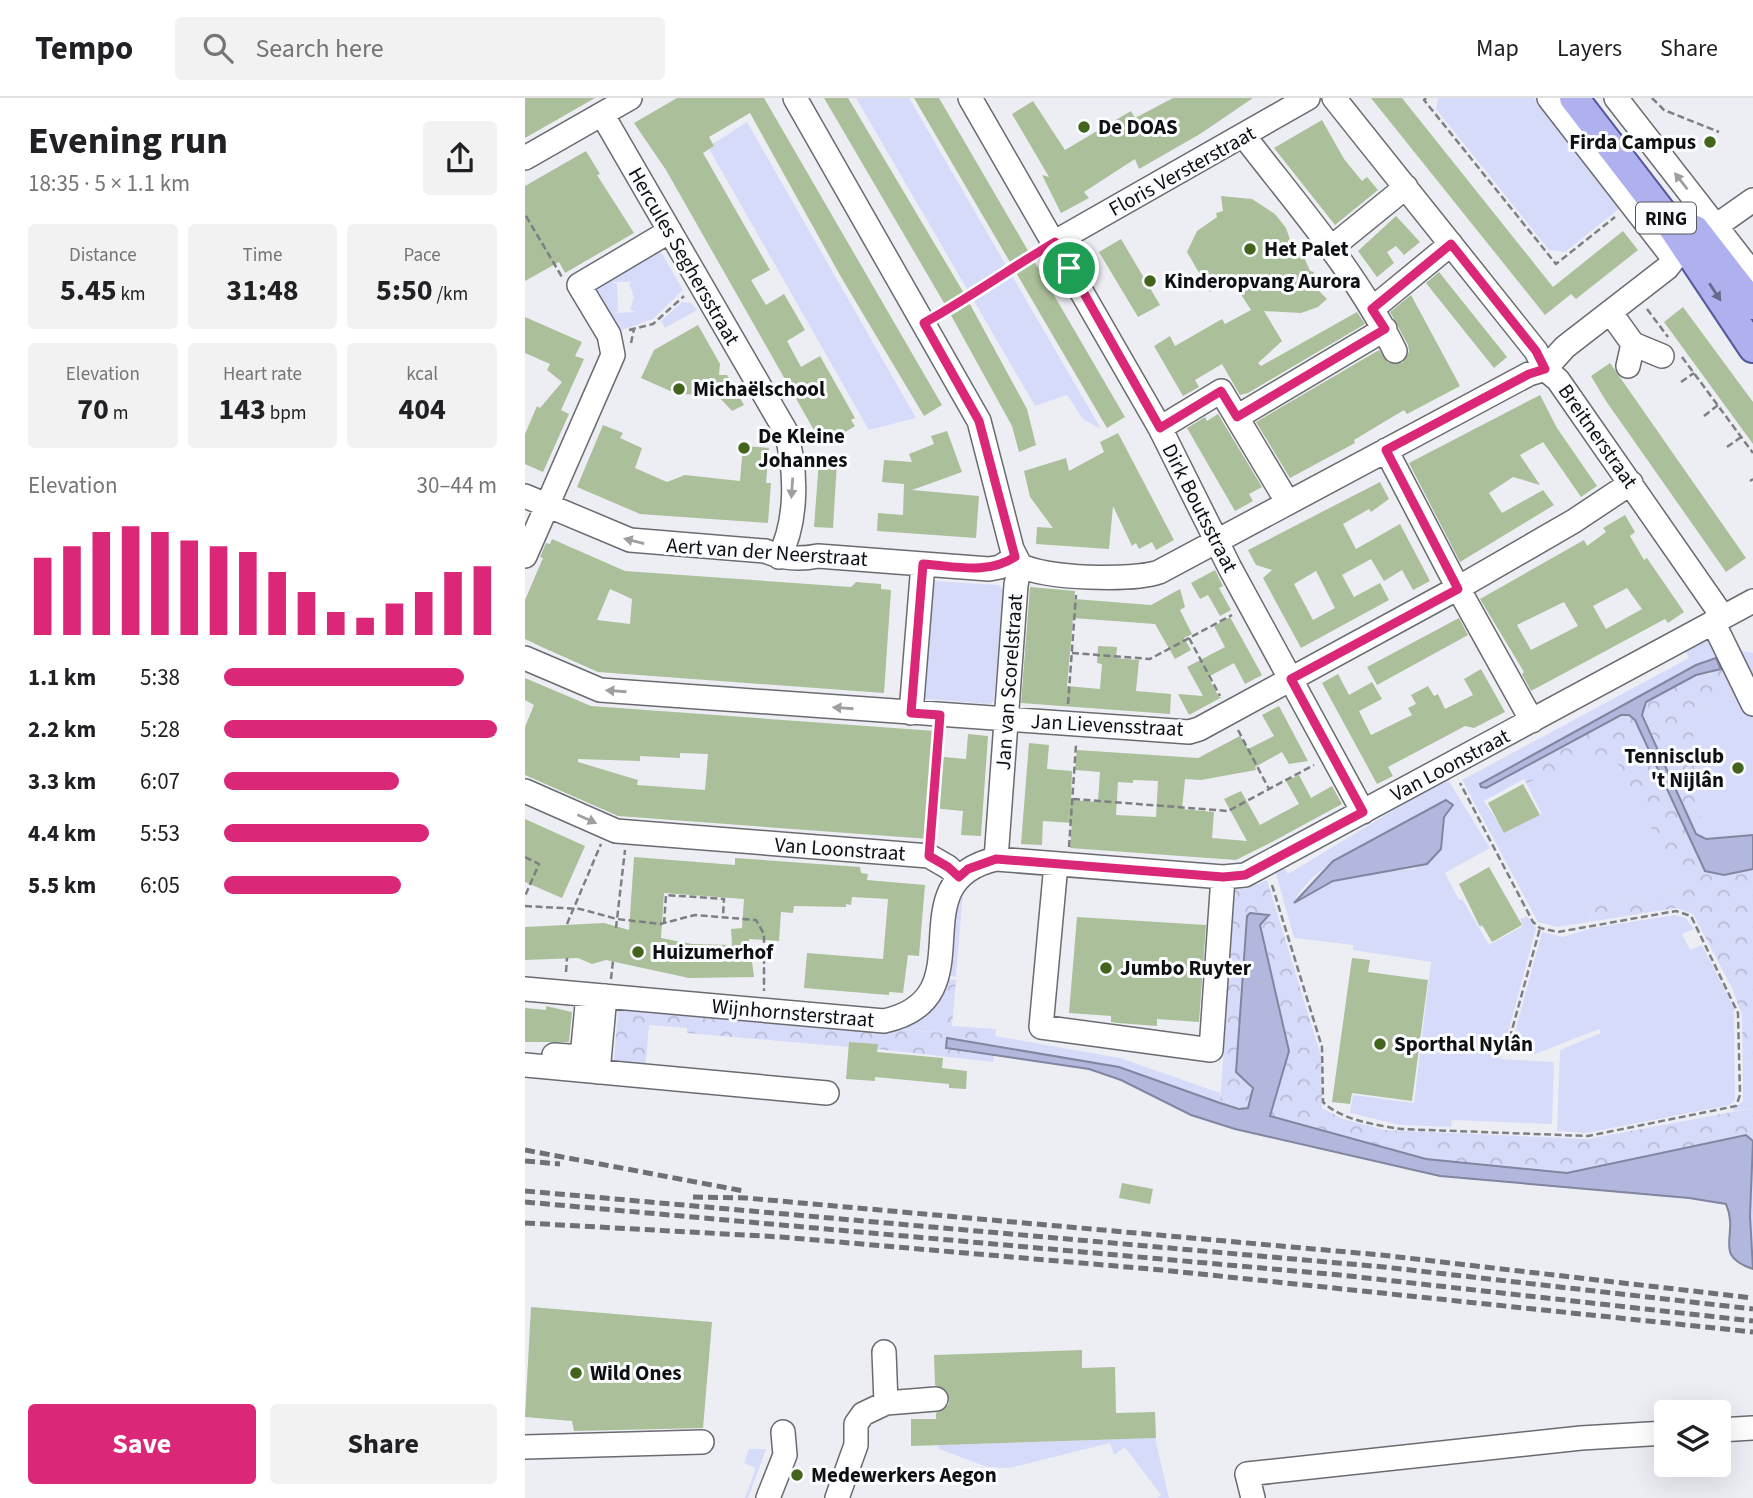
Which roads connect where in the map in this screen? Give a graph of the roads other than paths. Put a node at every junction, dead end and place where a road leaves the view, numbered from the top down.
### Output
1 (630, 98) edge
2 (795, 98) edge
3 (970, 98) edge
4 (1308, 98) edge
5 (1334, 98) edge
6 (1549, 98) edge
7 (1574, 98) edge
8 (1593, 98) edge
9 (1616, 98) edge
10 (603, 114) junction
11 (1244, 136) junction
12 (525, 158) edge
13 (1406, 187) junction
14 (1753, 200) edge
15 (1632, 204) junction
16 (1667, 219) junction
17 (1716, 226) junction
18 (670, 231) junction
19 (1055, 242) junction
20 (1451, 244) junction
21 (1331, 248) junction
22 (1753, 274) edge
23 (1753, 305) edge
24 (1372, 309) junction
25 (1609, 312) junction
26 (1385, 329) junction
27 (1753, 348) edge
28 (1671, 350) road end
29 (1395, 351) dead end
30 (1545, 369) junction
31 (1237, 417) junction
32 (1160, 428) junction
33 (1386, 450) junction
34 (1630, 483) junction
35 (525, 496) edge
36 (1288, 503) junction
37 (547, 505) junction
38 (1217, 541) junction
39 (525, 556) edge
40 (779, 557) junction
41 (1018, 561) junction
42 (923, 564) junction
43 (1458, 589) junction
44 (1753, 601) edge
45 (1718, 620) junction
46 (525, 658) edge
47 (1291, 679) junction
48 (1753, 704) edge
49 (911, 713) junction
50 (1006, 719) junction
51 (1532, 721) junction
52 (525, 791) edge
53 (1363, 812) junction
54 (996, 859) junction
55 (1062, 865) junction
56 (959, 877) junction
57 (1223, 877) junction
58 (525, 989) edge
59 (601, 991) junction
60 (525, 1052) edge
61 (525, 1065) edge
62 (599, 1072) junction
63 (827, 1093) dead end
64 (884, 1352) dead end
65 (886, 1403) junction
66 (923, 1406) dead end
67 (1753, 1428) edge
68 (1731, 1429) edge
69 (783, 1432) dead end
70 (1654, 1434) edge
71 (702, 1442) dead end
72 (525, 1447) edge
73 (768, 1498) edge
74 (837, 1498) edge
75 (1253, 1498) edge

1 - 10 street
2 - 41 street, Jan van Scorelstraat
3 - 19 street, Dirk Boutsstraat
4 - 11 street, Floris Versterstraat
5 - 13 street, Breitnerstraat
6 - 15 street
7 - 16 main road, RING
8 - 23 main road, RING
17 -> 9 street
10 - 12 street
10 - 18 street, Hercules Seghersstraat
11 - 19 street, Floris Versterstraat
11 - 21 street
13 - 20 street, Breitnerstraat
13 - 21 street
14 - 17 street
15 - 16 street
15 - 25 street
16 -> 27 main road, RING
17 - 22 street
18 - 37 street
18 -> 40 street, Hercules Seghersstraat
19 - 32 street, Dirk Boutsstraat
20 - 24 street
20 - 30 street, Breitnerstraat
21 - 24 street
24 - 26 street
25 - 28 street
25 - 30 street
26 - 29 street
26 - 31 street
30 - 33 street
30 - 34 street, Breitnerstraat
31 - 32 street
31 - 36 street
32 - 38 street, Dirk Boutsstraat
33 - 36 street
33 - 43 street
34 - 43 street, Jan Lievensstraat
34 - 45 street, Breitnerstraat
35 - 37 street, Aert van der Neerstraat
36 - 38 street
37 - 39 street
40 -> 37 street, Aert van der Neerstraat
38 - 41 street
38 - 47 street, Dirk Boutsstraat
40 - 42 street, Aert van der Neerstraat
41 - 42 street, Aert van der Neerstraat
41 - 50 street, Jan van Scorelstraat
42 - 49 street
43 - 47 street, Jan Lievensstraat
43 - 51 street
44 - 45 street, Van Loonstraat
45 - 48 street, Breitnerstraat
45 - 51 street, Van Loonstraat
49 -> 46 street, Jan Lievensstraat
47 - 50 street, Jan Lievensstraat
47 - 53 street, Dirk Boutsstraat
49 - 50 street, Jan Lievensstraat
50 - 54 street, Jan van Scorelstraat
51 - 53 street, Van Loonstraat
52 -> 56 street, Van Loonstraat
53 - 57 street, Van Loonstraat
54 - 55 street, Van Loonstraat
54 - 56 street, Van Loonstraat
55 - 57 street, Van Loonstraat
55 - 57 street
56 - 59 street, Wijnhornsterstraat
58 - 59 street, Wijnhornsterstraat
59 - 60 street
59 - 62 street
61 - 62 street
62 - 63 street
64 - 65 street
65 - 66 street
65 - 74 street
67 - 68 street
69 - 73 street
70 - 75 street
71 - 72 street

